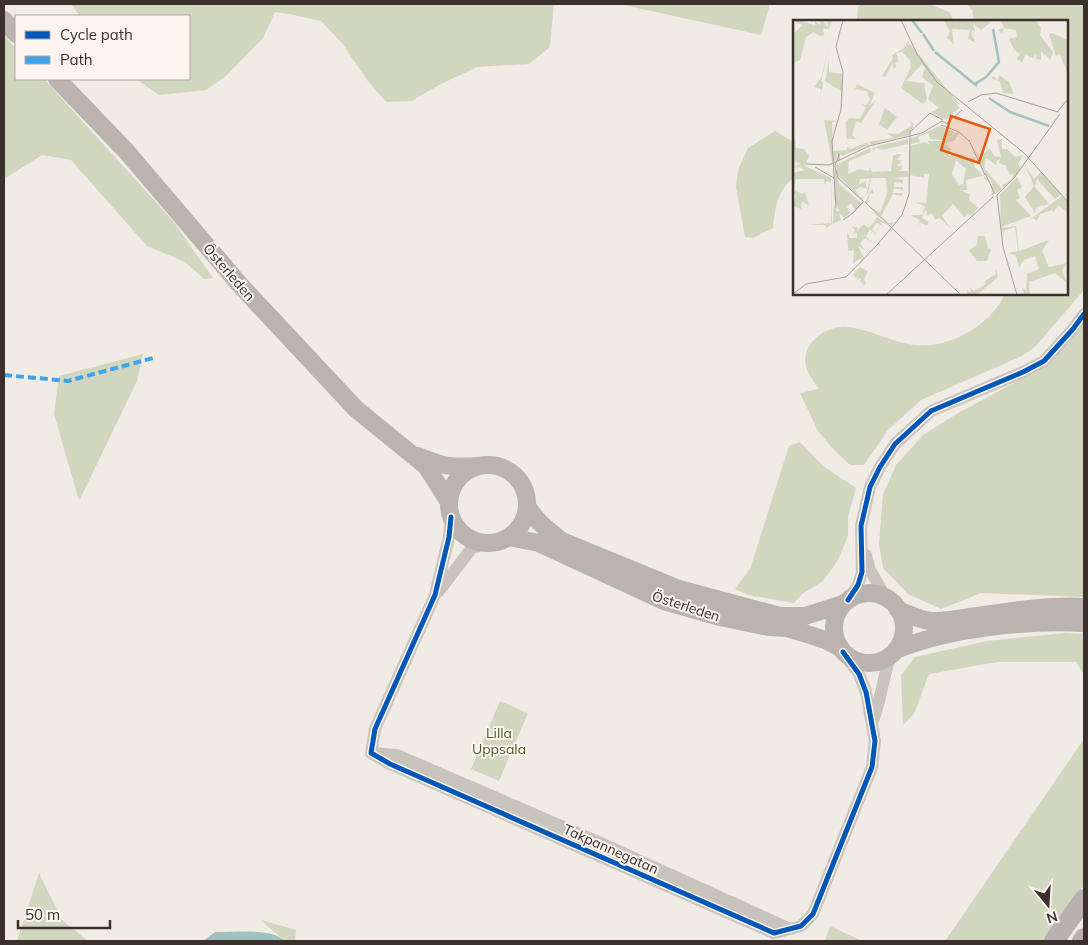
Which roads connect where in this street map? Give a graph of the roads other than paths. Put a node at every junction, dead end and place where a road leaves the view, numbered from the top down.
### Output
1 (4, 20) edge
2 (15, 33) edge
3 (58, 80) edge
4 (1084, 314) edge
5 (412, 454) junction
6 (478, 466) junction
7 (527, 506) junction
8 (450, 509) junction
9 (509, 537) junction
10 (488, 543) junction
11 (863, 543) junction
12 (434, 595) junction
13 (846, 602) junction
14 (892, 604) junction
15 (1084, 607) edge
16 (1084, 623) edge
17 (841, 650) junction
18 (894, 652) junction
19 (873, 721) junction
20 (1084, 899) edge
21 (1054, 941) edge

1 - 2 main road
3 - 5 main road, Österleden
4 - 11 street
5 - 6 main road, Österleden
5 - 8 main road, Österleden
6 - 7 main road
6 - 8 main road
7 - 9 main road
7 - 13 main road, Österleden
8 - 10 main road
8 - 12 street, Takpannegatan
9 - 10 main road
9 - 17 main road, Österleden
10 - 12 street, Takpannegatan
11 - 13 street
11 - 14 street
12 - 19 street, Takpannegatan
13 - 14 main road
13 - 17 main road
14 - 15 main road
14 - 18 main road
16 - 18 main road
17 - 18 main road
17 - 19 street, Takpannegatan
18 - 19 street, Takpannegatan
20 - 21 main road

